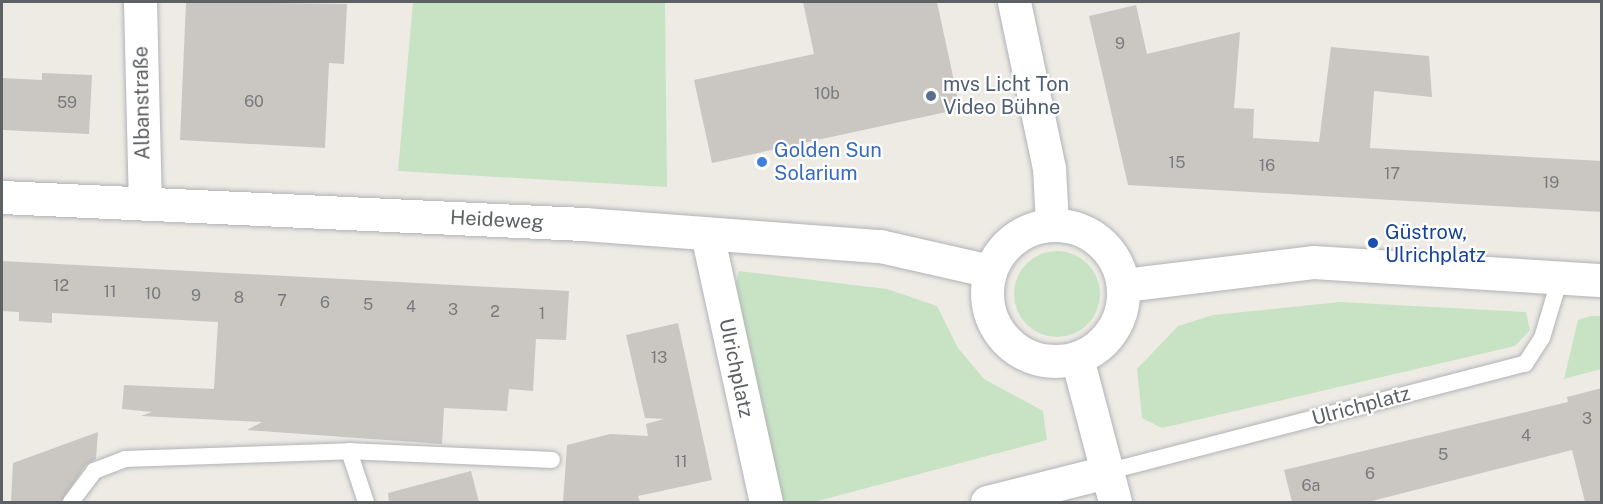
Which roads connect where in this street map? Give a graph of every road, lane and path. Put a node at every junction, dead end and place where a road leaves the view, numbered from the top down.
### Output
1 (140, 2) edge
2 (1014, 2) edge
3 (2, 197) edge
4 (145, 204) junction
5 (1052, 224) junction
6 (707, 234) junction
7 (990, 271) junction
8 (1560, 278) junction
9 (1602, 280) edge
10 (1124, 285) junction
11 (1077, 358) junction
12 (350, 451) junction
13 (552, 460) dead end
14 (1110, 488) edge
15 (70, 502) edge
16 (366, 502) edge
17 (766, 502) edge
18 (987, 502) edge

1 - 4 street, Albanstraße
2 - 5 street
3 - 4 street, Heideweg
4 - 6 street, Heideweg
5 - 7 street
5 - 10 street
6 - 7 street, Heideweg
6 - 17 street, Ulrichplatz
7 - 11 street
8 - 9 street
8 - 10 street
8 - 14 lane, Ulrichplatz
10 - 11 street
11 - 14 street
12 - 13 lane
12 - 15 lane
12 - 16 lane
14 - 18 street, Ulrichplatz

